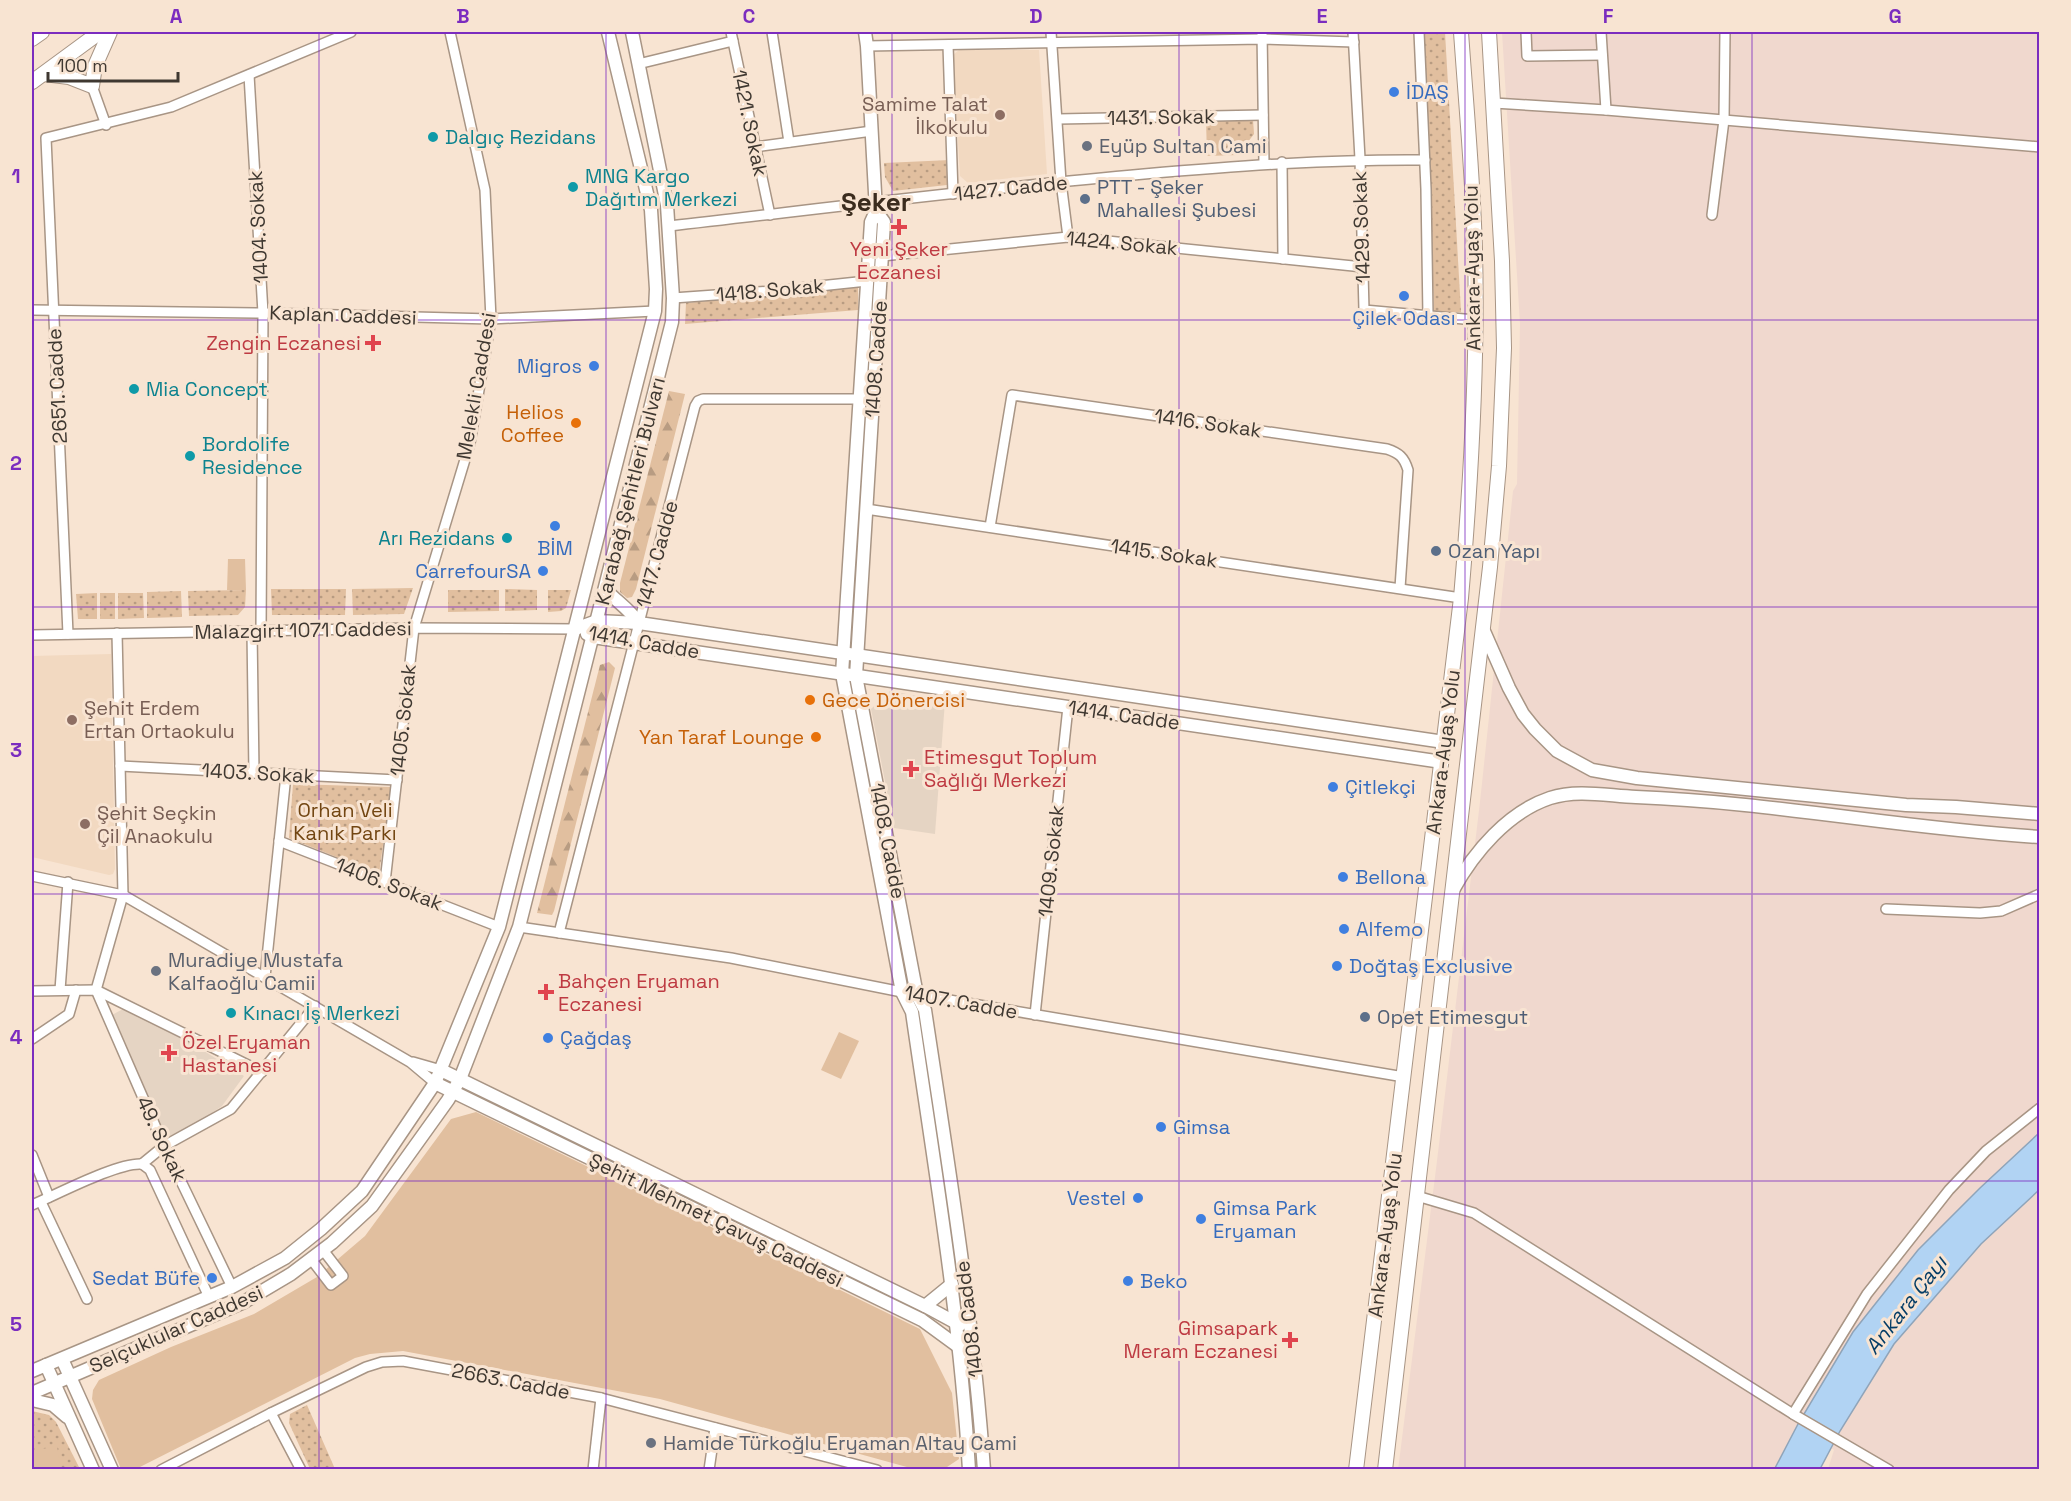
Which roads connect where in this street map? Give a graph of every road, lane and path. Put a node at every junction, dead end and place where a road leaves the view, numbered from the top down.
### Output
1 (42, 32) edge
2 (100, 32) edge
3 (110, 32) edge
4 (351, 32) edge
5 (450, 32) edge
6 (608, 32) edge
7 (632, 32) edge
8 (772, 32) edge
9 (865, 32) edge
10 (1051, 32) edge
11 (1353, 32) edge
12 (1419, 32) edge
13 (1461, 32) edge
14 (1489, 32) edge
15 (1526, 32) edge
16 (1601, 32) edge
17 (1725, 32) edge
18 (1262, 35) edge
19 (732, 36) edge
20 (1189, 36) edge
21 (32, 39) edge
22 (1354, 42) junction
23 (1053, 43) junction
24 (948, 45) junction
25 (867, 46) junction
26 (1602, 55) junction
27 (638, 64) junction
28 (249, 75) junction
29 (38, 78) edge
30 (92, 86) junction
31 (1494, 103) junction
32 (1606, 110) junction
33 (1263, 115) junction
34 (1058, 119) junction
35 (1724, 120) junction
36 (106, 125) junction
37 (872, 131) junction
38 (789, 142) junction
39 (755, 147) junction
40 (2040, 147) edge
41 (1360, 159) junction
42 (1425, 160) junction
43 (1282, 162) junction
44 (1264, 164) junction
45 (1061, 182) junction
46 (953, 194) junction
47 (876, 207) junction
48 (770, 215) junction
49 (1712, 215) dead end
50 (669, 226) junction
51 (1068, 237) junction
52 (882, 256) junction
53 (1283, 259) junction
54 (1363, 267) junction
55 (867, 281) junction
56 (674, 297) junction
57 (54, 309) junction
58 (32, 310) edge
59 (655, 311) junction
60 (263, 312) junction
61 (1428, 316) junction
62 (491, 319) junction
63 (1475, 320) junction
64 (860, 399) junction
65 (866, 509) junction
66 (990, 527) junction
67 (605, 588) junction
68 (1400, 588) junction
69 (1461, 597) junction
70 (597, 621) junction
71 (639, 623) junction
72 (414, 628) junction
73 (575, 629) junction
74 (1483, 629) junction
75 (257, 631) junction
76 (117, 633) junction
77 (68, 634) junction
78 (32, 635) edge
79 (593, 637) junction
80 (633, 643) junction
81 (843, 653) junction
82 (857, 655) junction
83 (842, 674) junction
84 (856, 676) junction
85 (1068, 707) junction
86 (1444, 742) junction
87 (1442, 762) junction
88 (120, 766) junction
89 (254, 773) junction
90 (286, 775) junction
91 (397, 780) junction
92 (2040, 814) edge
93 (2040, 837) edge
94 (279, 841) junction
95 (32, 876) edge
96 (68, 882) junction
97 (385, 882) junction
98 (1452, 891) junction
99 (2040, 894) edge
100 (123, 895) junction
101 (1886, 909) dead end
102 (499, 927) junction
103 (519, 927) junction
104 (559, 933) junction
105 (265, 977) junction
106 (60, 990) junction
107 (76, 990) junction
108 (96, 990) junction
109 (32, 991) edge
110 (902, 992) junction
111 (917, 994) junction
112 (315, 1006) junction
113 (1035, 1014) junction
114 (32, 1039) edge
115 (410, 1062) junction
116 (441, 1070) junction
117 (262, 1072) junction
118 (1404, 1077) junction
119 (460, 1079) junction
120 (435, 1083) junction
121 (452, 1092) junction
122 (2040, 1108) edge
123 (165, 1146) junction
124 (32, 1155) edge
125 (142, 1164) junction
126 (1417, 1196) junction
127 (40, 1201) edge
128 (323, 1250) junction
129 (311, 1259) junction
130 (952, 1284) junction
131 (232, 1287) junction
132 (208, 1297) junction
133 (87, 1299) dead end
134 (925, 1306) junction
135 (216, 1315) junction
136 (956, 1323) junction
137 (971, 1331) junction
138 (959, 1347) junction
139 (62, 1359) junction
140 (974, 1359) junction
141 (46, 1365) junction
142 (32, 1371) edge
143 (70, 1377) junction
144 (54, 1384) junction
145 (32, 1393) edge
146 (601, 1398) junction
147 (32, 1400) edge
148 (271, 1413) junction
149 (1793, 1414) junction
150 (70, 1419) junction
151 (715, 1428) junction
152 (93, 1470) edge
153 (112, 1470) edge
154 (162, 1470) edge
155 (301, 1470) edge
156 (593, 1470) edge
157 (709, 1470) edge
158 (877, 1470) edge
159 (969, 1470) edge
160 (984, 1470) edge
161 (1356, 1470) edge
162 (1385, 1470) edge
163 (1889, 1470) edge

1 - 21 highway
2 - 29 highway
3 - 30 highway
4 - 28 street
5 - 62 street, Melekli Caddesi
6 - 59 main road, Karabağ Şehitleri Bulvarı
7 - 27 main road, Karabağ Şehitleri Bulvarı
8 - 38 street
9 - 25 main road, 1408. Cadde
10 - 23 street
11 - 22 street, 1429. Sokak
12 - 42 street
13 - 63 highway, Ankara-Ayaş Yolu
14 - 31 highway, Ankara-Ayaş Yolu
15 - 26 street
16 - 26 street
17 - 35 street
18 - 20 street
18 - 22 street
18 - 33 street
19 - 27 street
19 - 39 street, 1421. Sokak
20 - 23 street
22 - 41 street, 1429. Sokak
23 - 24 street
23 - 34 street
24 - 25 street
24 - 46 street
25 - 37 main road, 1408. Cadde
26 - 32 street
27 - 50 main road, Karabağ Şehitleri Bulvarı
28 - 36 street
28 - 60 street, 1404. Sokak
29 - 30 highway
30 - 36 street
31 - 32 street
31 - 74 highway, Ankara-Ayaş Yolu
32 - 35 street
33 - 34 street, 1431. Sokak
33 - 44 street
34 - 45 street
35 - 40 street
35 - 49 street
36 - 57 street, 2651. Cadde
37 - 38 street
37 - 47 main road, 1408. Cadde
38 - 39 street
39 - 48 street, 1421. Sokak
41 - 42 street, 1427. Cadde
41 - 43 street, 1427. Cadde
41 - 54 street, 1429. Sokak
42 - 61 street
43 - 44 street, 1427. Cadde
43 - 53 street
44 - 45 street, 1427. Cadde
45 - 46 street, 1427. Cadde
45 - 51 street
46 - 47 street, 1427. Cadde
47 - 48 street, 1427. Cadde
47 - 52 main road, 1408. Cadde
47 - 55 main road, 1408. Cadde
48 - 50 street, 1427. Cadde
50 - 56 main road, Karabağ Şehitleri Bulvarı
51 - 52 street, 1424. Sokak
51 - 53 street, 1424. Sokak
52 - 65 main road, 1408. Cadde
53 - 54 street, 1424. Sokak
54 - 61 street, 1429. Sokak
55 - 56 street, 1418. Sokak
55 - 64 main road, 1408. Cadde
56 - 67 main road, Karabağ Şehitleri Bulvarı
57 - 58 street, Kaplan Caddesi
57 - 60 street, Kaplan Caddesi
57 - 77 street, 2651. Cadde
59 - 62 street, Kaplan Caddesi
59 - 73 main road, Karabağ Şehitleri Bulvarı
60 - 62 street, Kaplan Caddesi
60 - 75 street, 1404. Sokak
61 - 63 street, 1429. Sokak
62 - 72 street, Melekli Caddesi
63 - 69 highway, Ankara-Ayaş Yolu
64 - 71 street, 1417. Cadde
64 - 81 main road, 1408. Cadde
65 - 66 street, 1415. Sokak
65 - 82 main road, 1408. Cadde
66 - 68 street, 1415. Sokak
66 - 68 street, 1416. Sokak
67 - 70 main road, Karabağ Şehitleri Bulvarı
67 - 71 main road
68 - 69 street, 1415. Sokak
69 - 86 highway, Ankara-Ayaş Yolu
70 - 71 main road, 1414. Cadde
70 - 73 main road, 1414. Cadde
70 - 79 main road, Karabağ Şehitleri Bulvarı
71 - 80 street, 1417. Cadde
71 - 81 main road, 1414. Cadde
72 - 73 street, Malazgirt 1071 Caddesi
72 - 75 street, Malazgirt 1071 Caddesi
72 - 91 street, 1405. Sokak
73 - 79 main road, 1414. Cadde
73 - 102 main road, Karabağ Şehitleri Bulvarı
74 - 92 main road
74 - 98 highway, Ankara-Ayaş Yolu
75 - 76 street, Malazgirt 1071 Caddesi
75 - 89 street, 1404. Sokak
76 - 77 street, Malazgirt 1071 Caddesi
76 - 88 street
77 - 78 street, Malazgirt 1071 Caddesi
79 - 80 main road, 1414. Cadde
79 - 103 main road, Karabağ Şehitleri Bulvarı
80 - 83 main road, 1414. Cadde
80 - 104 street, 1417. Cadde
81 - 82 main road, 1414. Cadde
81 - 83 main road, 1408. Cadde
82 - 84 main road, 1408. Cadde
82 - 86 main road, 1414. Cadde
83 - 84 main road, 1414. Cadde
83 - 110 main road, 1408. Cadde
84 - 85 main road, 1414. Cadde
84 - 111 main road, 1408. Cadde
85 - 87 main road, 1414. Cadde
85 - 113 street, 1409. Sokak
86 - 87 highway, Ankara-Ayaş Yolu
87 - 118 highway, Ankara-Ayaş Yolu
88 - 89 street, 1403. Sokak
88 - 100 street
89 - 90 street, 1403. Sokak
90 - 91 street, 1403. Sokak
90 - 94 street
91 - 97 street, 1405. Sokak
93 - 98 main road
94 - 97 street, 1406. Sokak
94 - 105 street
95 - 96 street
96 - 100 street
96 - 106 street
97 - 102 street, 1406. Sokak
98 - 126 highway, Ankara-Ayaş Yolu
99 - 101 street
100 - 105 street
100 - 108 street
102 - 116 main road, Karabağ Şehitleri Bulvarı
103 - 104 street, 1407. Cadde
103 - 119 main road, Karabağ Şehitleri Bulvarı
104 - 110 street, 1407. Cadde
105 - 112 street
106 - 107 street
106 - 109 street
107 - 108 street
107 - 114 street
108 - 117 street
108 - 123 street, 49. Sokak
110 - 111 street, 1407. Cadde
110 - 130 main road, 1408. Cadde
111 - 113 street, 1407. Cadde
111 - 137 main road, 1408. Cadde
112 - 115 street
112 - 117 street
113 - 118 street, 1407. Cadde
115 - 116 street
115 - 120 street
116 - 119 main road, Şehit Mehmet Çavuş Caddesi
116 - 120 main road, Selçuklular Caddesi
117 - 123 street
118 - 161 highway, Ankara-Ayaş Yolu
119 - 121 main road, Karabağ Şehitleri Bulvarı
119 - 134 main road, Şehit Mehmet Çavuş Caddesi
120 - 121 main road, Şehit Mehmet Çavuş Caddesi
120 - 131 main road, Selçuklular Caddesi
121 - 128 main road, Selçuklular Caddesi
121 - 138 main road, Şehit Mehmet Çavuş Caddesi
122 - 149 street
123 - 125 street
123 - 131 street, 49. Sokak
124 - 127 street
125 - 127 street
125 - 132 street, 49. Sokak
126 - 149 street
126 - 162 highway, Ankara-Ayaş Yolu
127 - 133 street
128 - 129 main road, Selçuklular Caddesi
128 - 129 street
129 - 135 main road, Selçuklular Caddesi
130 - 134 main road
130 - 136 main road, 1408. Cadde
131 - 132 main road, Selçuklular Caddesi
132 - 135 main road
132 - 139 main road, Selçuklular Caddesi
134 - 136 main road, Şehit Mehmet Çavuş Caddesi
135 - 143 main road, Selçuklular Caddesi
136 - 137 main road, Şehit Mehmet Çavuş Caddesi
136 - 138 main road, 1408. Cadde
137 - 140 main road, 1408. Cadde
138 - 140 main road, Şehit Mehmet Çavuş Caddesi
138 - 159 main road, 1408. Cadde
139 - 141 main road, Selçuklular Caddesi
139 - 143 main road
140 - 160 main road, 1408. Cadde
141 - 142 main road, Selçuklular Caddesi
141 - 144 main road
143 - 144 main road, Selçuklular Caddesi
143 - 153 main road
144 - 145 main road, Selçuklular Caddesi
144 - 150 main road
146 - 148 street, 2663. Cadde
146 - 151 street, 2663. Cadde
146 - 156 street
147 - 150 main road
148 - 154 street, 2663. Cadde
148 - 155 street
149 - 163 street
150 - 152 main road
151 - 157 street
151 - 158 street, 2663. Cadde

